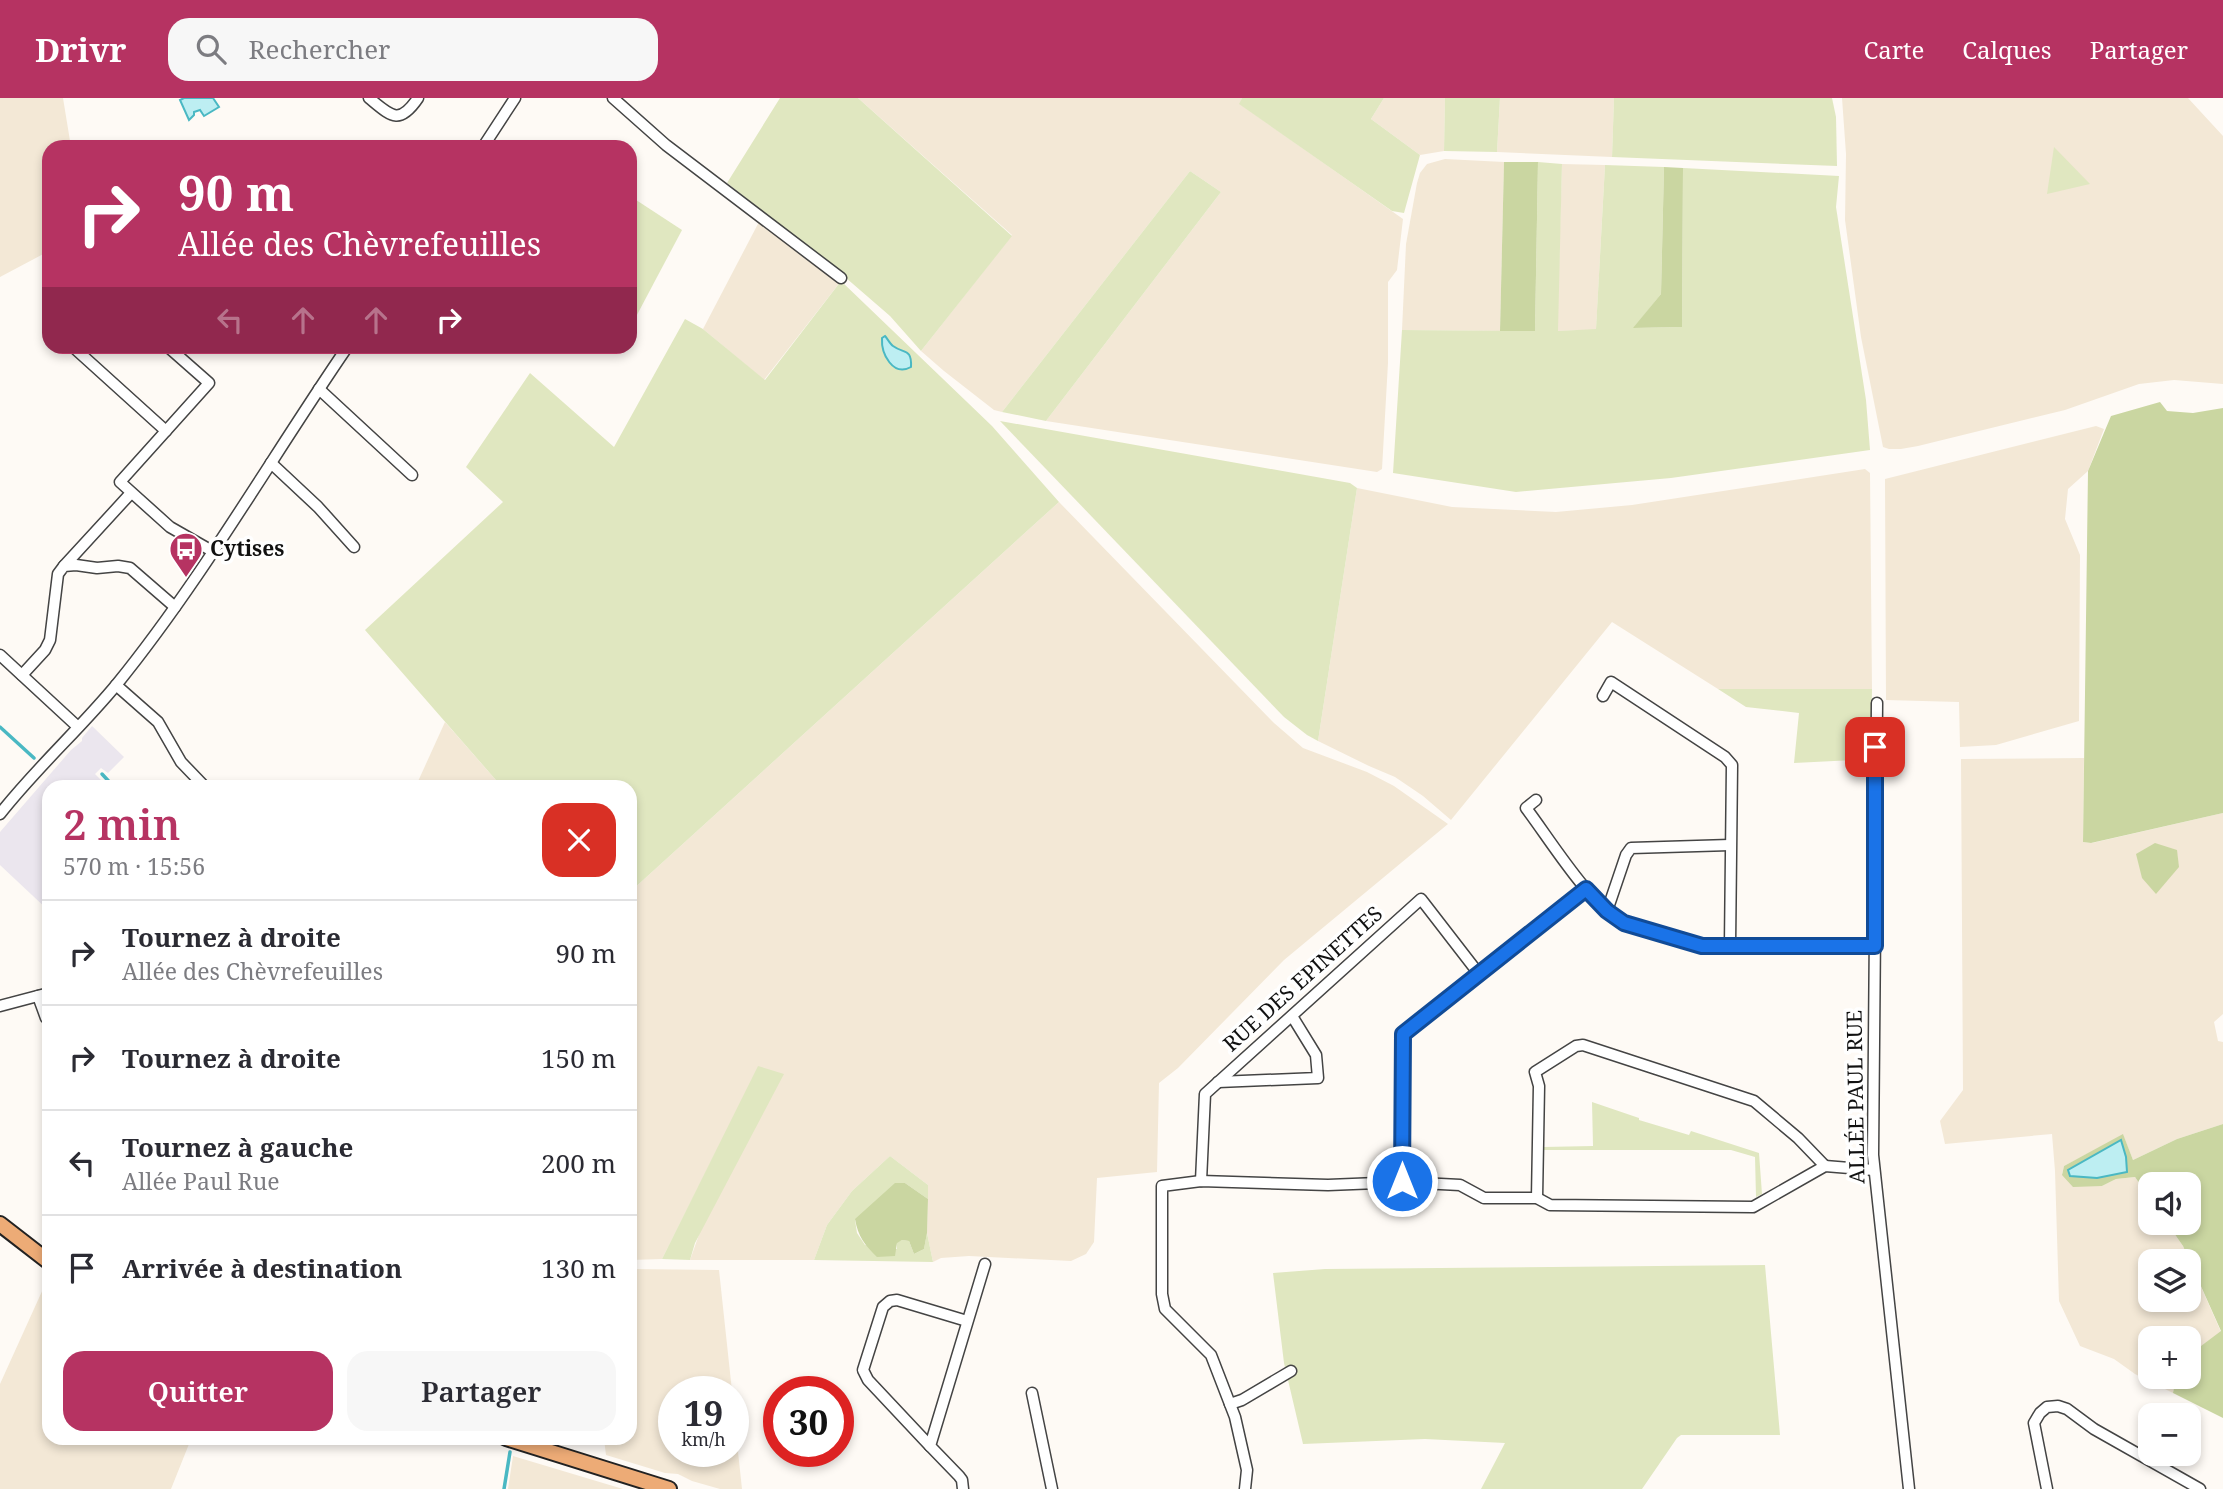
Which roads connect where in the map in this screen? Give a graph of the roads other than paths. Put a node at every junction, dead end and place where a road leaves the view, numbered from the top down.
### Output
1 (369, 98) edge
2 (418, 98) edge
3 (515, 98) edge
4 (613, 98) edge
5 (488, 140) edge
6 (841, 278) dead end
7 (81, 354) edge
8 (176, 354) edge
9 (343, 354) edge
10 (319, 389) junction
11 (166, 431) junction
12 (271, 463) junction
13 (412, 475) dead end
14 (131, 493) junction
15 (354, 547) dead end
16 (212, 551) junction
17 (64, 566) junction
18 (175, 607) junction
19 (0, 655) edge
20 (22, 676) junction
21 (116, 685) junction
22 (1603, 696) dead end
23 (1877, 703) dead end
24 (78, 726) junction
25 (198, 780) edge
26 (1536, 800) dead end
27 (0, 814) edge
28 (1730, 845) junction
29 (1586, 889) junction
30 (1607, 911) junction
31 (1730, 945) junction
32 (1875, 946) junction
33 (1479, 974) junction
34 (42, 996) edge
35 (0, 1006) edge
36 (1292, 1016) junction
37 (1218, 1082) junction
38 (1825, 1166) junction
39 (1874, 1170) junction
40 (1201, 1181) junction
41 (1402, 1181) junction
42 (1537, 1198) junction
43 (0, 1224) edge
44 (42, 1257) edge
45 (985, 1264) dead end
46 (967, 1321) junction
47 (1291, 1371) dead end
48 (1032, 1393) dead end
49 (1230, 1404) junction
50 (528, 1445) edge
51 (930, 1446) junction
52 (669, 1489) edge
53 (963, 1489) edge
54 (1052, 1489) edge
55 (1245, 1489) edge
56 (1909, 1489) edge
57 (2047, 1489) edge
58 (2200, 1489) edge

1 - 2 street
3 - 5 street
4 - 6 street
7 - 11 street
8 - 11 street
9 - 10 street
10 - 12 street
10 - 13 street
11 - 14 street
12 - 15 street
12 - 16 street
14 - 16 street
14 - 17 street
16 - 18 street
17 - 18 street
17 - 20 street
18 - 21 street
19 - 20 street
20 - 24 street
21 - 24 street
21 - 25 street
22 - 28 street
23 - 32 street, ALLÉE PAUL RUE
24 - 27 street
26 - 29 street
28 - 30 street
28 - 31 street
29 - 30 street
29 - 33 street
30 - 31 street
31 - 32 street
32 - 39 street, ALLÉE PAUL RUE
33 - 36 street, RUE DES EPINETTES
33 - 41 street
34 - 35 street
36 - 37 street, RUE DES EPINETTES
36 - 37 street
37 - 40 street, RUE DES EPINETTES
38 - 39 street
38 - 42 street
38 - 42 street
39 - 56 street, ALLÉE PAUL RUE
40 - 41 street
40 - 49 street
41 - 42 street
43 - 44 main road
45 - 46 street
46 - 51 street
46 - 51 street
47 - 49 street
48 - 54 street
49 - 55 street
50 - 52 main road
51 - 53 street
57 - 58 street

